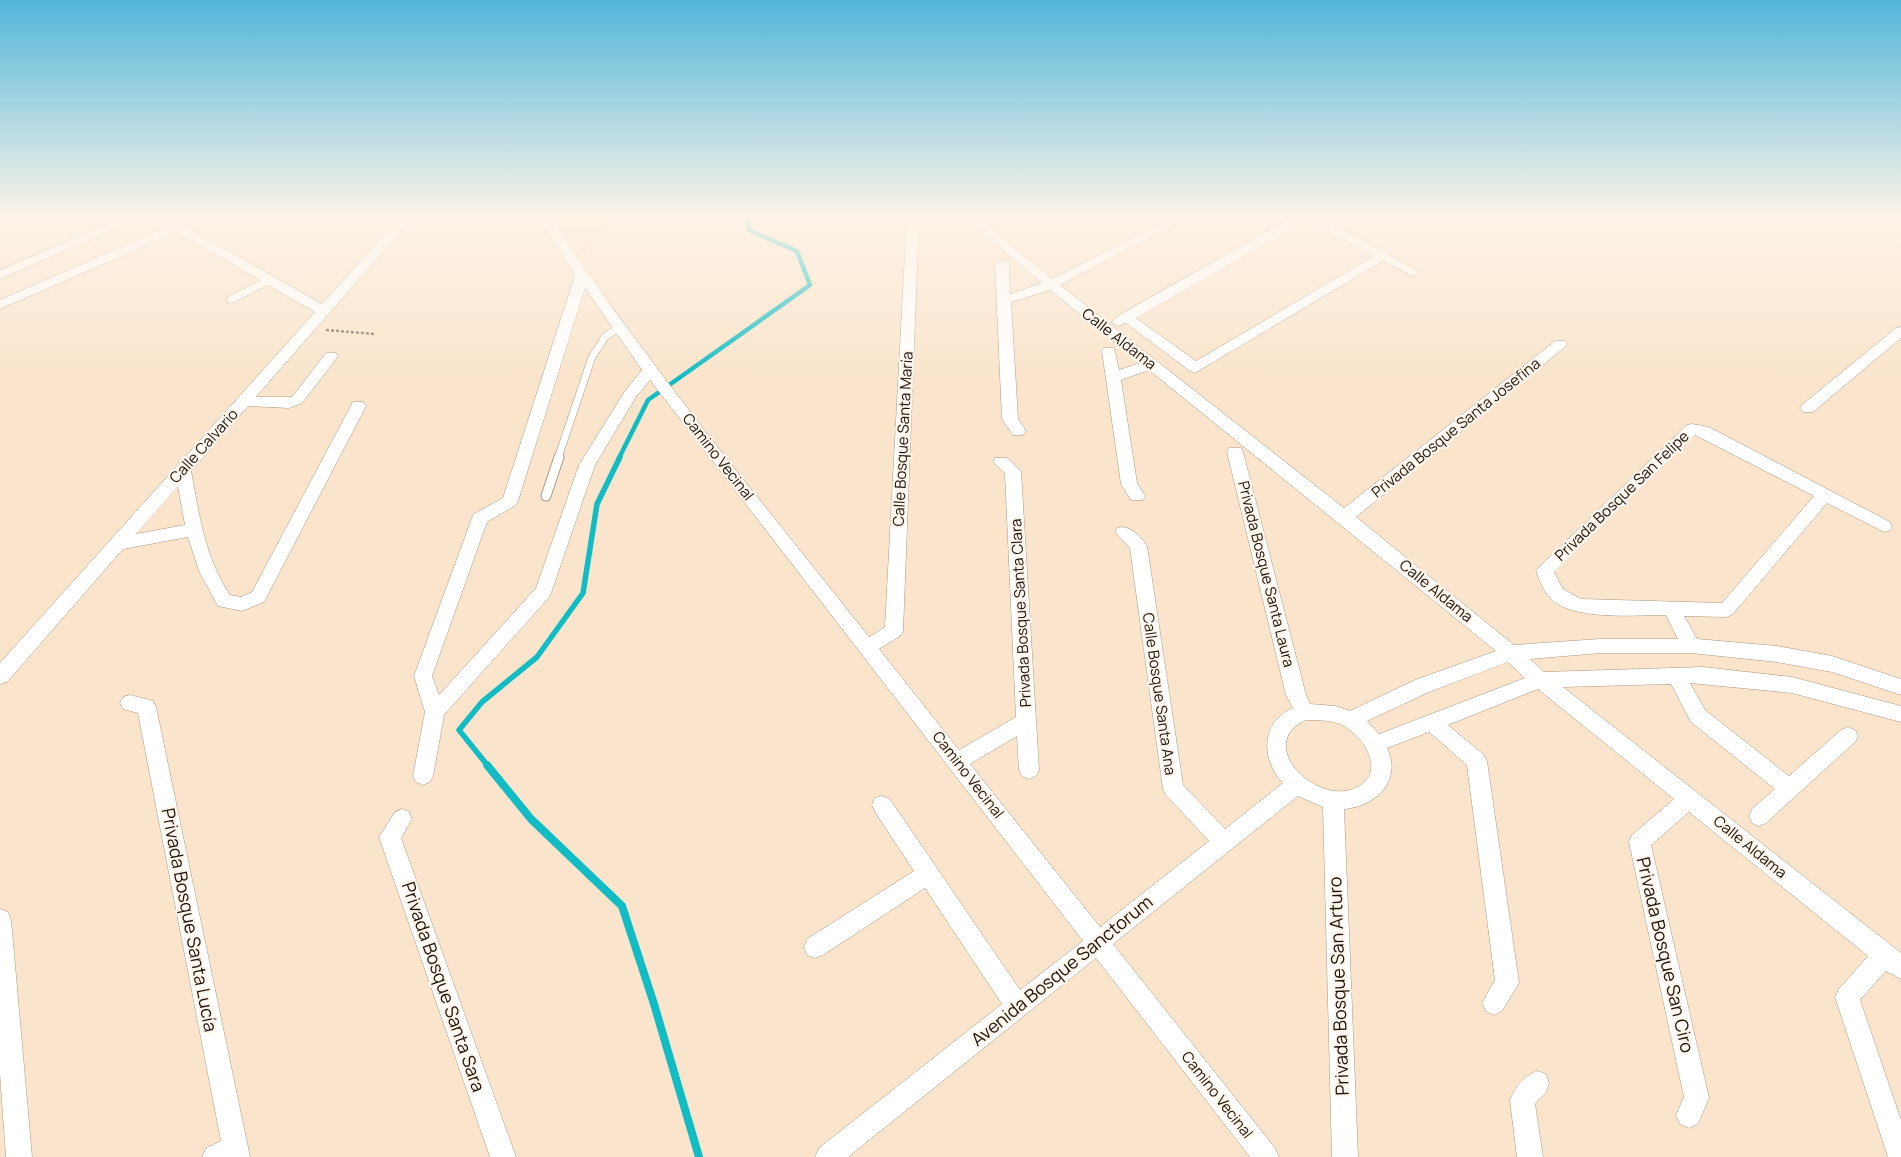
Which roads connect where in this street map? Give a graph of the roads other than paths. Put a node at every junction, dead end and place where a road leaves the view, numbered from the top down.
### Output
1 (12, 270) edge
2 (80, 270) edge
3 (252, 270) edge
4 (360, 270) edge
5 (579, 270) edge
6 (911, 270) edge
7 (1002, 270) edge
8 (1032, 270) edge
9 (1079, 270) edge
10 (1210, 270) edge
11 (1360, 270) edge
12 (1409, 270) edge
13 (1413, 272) dead end
14 (0, 275) edge
15 (582, 275) junction
16 (270, 280) junction
17 (1050, 285) junction
18 (230, 300) dead end
19 (1004, 300) junction
20 (0, 305) edge
21 (324, 311) junction
22 (1115, 323) junction
23 (620, 327) junction
24 (1901, 330) edge
25 (1560, 344) dead end
26 (1109, 351) dead end
27 (331, 356) dead end
28 (1150, 364) junction
29 (1113, 378) junction
30 (660, 382) junction
31 (244, 401) junction
32 (358, 406) dead end
33 (1808, 408) dead end
34 (1018, 431) dead end
35 (1235, 452) dead end
36 (1001, 462) dead end
37 (183, 470) junction
38 (546, 496) dead end
39 (1136, 496) dead end
40 (1824, 496) junction
41 (1349, 514) junction
42 (1884, 526) dead end
43 (194, 530) junction
44 (1123, 532) dead end
45 (117, 544) junction
46 (1671, 608) junction
47 (1691, 646) junction
48 (867, 647) junction
49 (1512, 653) junction
50 (1778, 654) junction
51 (0, 676) edge
52 (1677, 676) junction
53 (1540, 680) junction
54 (1792, 685) junction
55 (1901, 687) edge
56 (130, 703) dead end
57 (1300, 704) junction
58 (435, 712) junction
59 (1901, 714) edge
60 (1351, 720) junction
61 (1026, 721) junction
62 (1432, 723) junction
63 (1848, 736) dead end
64 (1376, 744) junction
65 (958, 761) junction
66 (1029, 770) dead end
67 (423, 776) dead end
68 (1296, 785) junction
69 (1789, 788) junction
70 (1682, 804) junction
71 (882, 805) dead end
72 (1333, 808) junction
73 (1759, 816) dead end
74 (402, 819) dead end
75 (1224, 842) junction
76 (928, 874) junction
77 (0, 920) edge
78 (1097, 942) junction
79 (815, 947) dead end
80 (1886, 964) edge
81 (1494, 1003) dead end
82 (1017, 1006) junction
83 (1537, 1083) dead end
84 (1688, 1114) dead end
85 (229, 1154) edge
86 (19, 1157) edge
87 (503, 1157) edge
88 (828, 1157) edge
89 (1266, 1157) edge
90 (1345, 1157) edge
91 (1530, 1157) edge
92 (1901, 1157) edge

1 - 14 street
2 - 20 street
3 - 16 street
4 - 21 street, Calle Calvario
5 - 15 street, Camino Vecinal
6 - 48 street, Calle Bosque Santa María
7 - 19 street
8 - 17 street, Calle Aldama
9 - 17 street
10 - 22 street
11 - 22 street
12 - 13 street
15 - 23 street, Camino Vecinal
15 - 58 street
16 - 18 lane
16 - 21 street
17 - 19 street
17 - 22 street, Calle Aldama
19 - 34 street
21 - 31 street, Calle Calvario
22 - 28 street, Calle Aldama
23 - 30 street, Camino Vecinal
23 - 38 lane
24 - 33 street
25 - 41 street, Privada Bosque Santa Josefina
26 - 29 street
27 - 31 street
28 - 29 street
28 - 41 street, Calle Aldama
29 - 39 street
30 - 48 street, Camino Vecinal
30 - 58 street
31 - 37 street, Calle Calvario
32 - 43 street
35 - 57 street, Privada Bosque Santa Laura
36 - 61 street, Privada Bosque Santa Clara
37 - 43 street
37 - 45 street, Calle Calvario
40 - 42 street, Privada Bosque San Felipe
40 - 46 street, Privada Bosque San Felipe
40 - 46 street, Privada Bosque San Felipe
41 - 49 street, Calle Aldama
43 - 45 street
44 - 75 street, Calle Bosque Santa Ana
45 - 51 street, Calle Calvario
46 - 47 street
47 - 49 street
47 - 50 street
48 - 65 street, Camino Vecinal
49 - 53 street, Calle Aldama
49 - 60 street
50 - 54 street
50 - 55 street
52 - 53 street
52 - 54 street
52 - 69 street
53 - 62 street
53 - 70 street, Calle Aldama
54 - 59 street
56 - 85 street, Privada Bosque Santa Lucía
57 - 60 street
57 - 68 street
58 - 67 street
60 - 64 street
61 - 65 street
61 - 66 street, Privada Bosque Santa Clara
62 - 64 street
62 - 81 street
63 - 69 street
64 - 72 street
65 - 78 street, Camino Vecinal
68 - 72 street
68 - 75 street, Avenida Bosque Sanctorum
69 - 73 street
70 - 80 street, Calle Aldama
70 - 84 street, Privada Bosque San Ciro
71 - 76 street
72 - 90 street, Privada Bosque San Arturo
74 - 87 street, Privada Bosque Santa Sara
75 - 78 street, Avenida Bosque Sanctorum
76 - 79 street
76 - 82 street
77 - 86 street
78 - 82 street, Avenida Bosque Sanctorum
78 - 89 street, Camino Vecinal
80 - 92 street
82 - 88 street, Avenida Bosque Sanctorum
83 - 91 street

